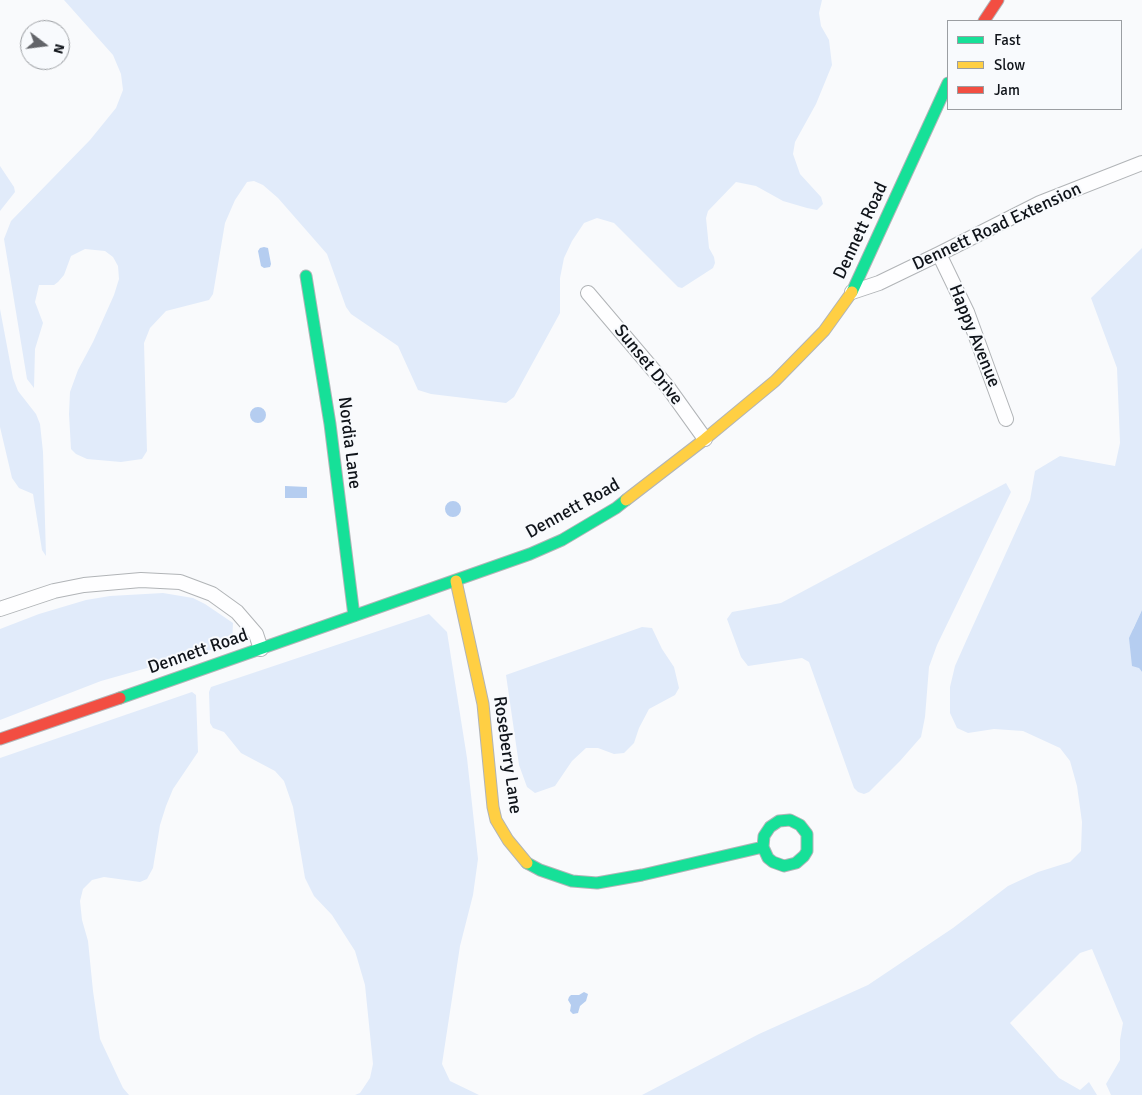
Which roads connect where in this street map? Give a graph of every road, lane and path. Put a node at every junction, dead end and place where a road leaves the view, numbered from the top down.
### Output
1 (998, 0) edge
2 (985, 20) edge
3 (947, 85) edge
4 (1142, 163) edge
5 (939, 254) junction
6 (306, 276) dead end
7 (852, 292) junction
8 (588, 293) dead end
9 (1006, 419) dead end
10 (705, 439) junction
11 (456, 581) junction
12 (0, 609) edge
13 (354, 616) junction
14 (261, 649) junction
15 (0, 739) edge
16 (763, 847) junction

1 - 2 street
3 - 7 street, Dennett Road
4 - 5 street, Dennett Road Extension
5 - 7 street, Dennett Road Extension
5 - 9 street, Happy Avenue
6 - 13 street, Nordia Lane
7 - 10 street, Dennett Road
8 - 10 street, Sunset Drive
10 - 11 street, Dennett Road
11 - 13 street, Dennett Road
11 - 16 street, Roseberry Lane
12 - 14 street
13 - 14 street, Dennett Road
14 - 15 street, Dennett Road
16 - 16 street

